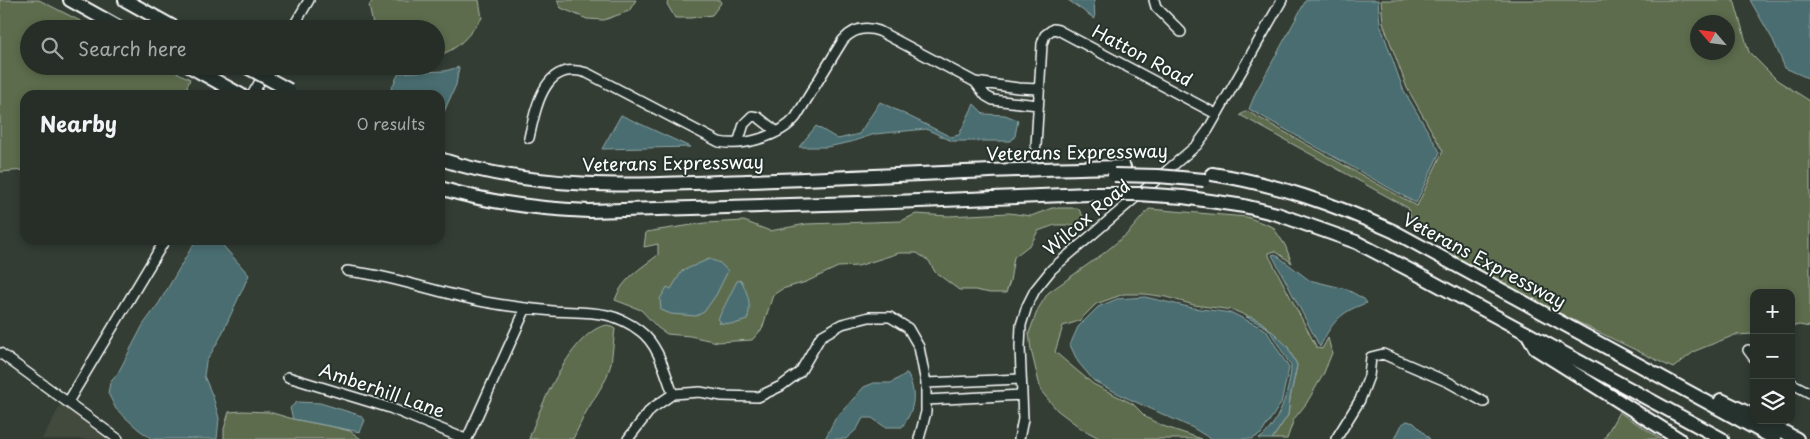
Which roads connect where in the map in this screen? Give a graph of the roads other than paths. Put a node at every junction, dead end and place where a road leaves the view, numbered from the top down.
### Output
1 (70, 0) edge
2 (125, 0) edge
3 (309, 0) edge
4 (1154, 0) edge
5 (1282, 0) edge
6 (106, 20) edge
7 (162, 20) edge
8 (297, 20) edge
9 (1181, 32) dead end
10 (205, 75) edge
11 (261, 75) edge
12 (264, 75) edge
13 (975, 82) junction
14 (1008, 87) junction
15 (1039, 89) junction
16 (232, 90) edge
17 (255, 90) edge
18 (289, 90) edge
19 (1006, 102) junction
20 (1038, 105) junction
21 (1216, 114) junction
22 (777, 132) junction
23 (529, 138) dead end
24 (738, 144) junction
25 (1036, 146) dead end
26 (445, 161) edge
27 (445, 169) edge
28 (1119, 171) junction
29 (1208, 177) junction
30 (445, 189) edge
31 (162, 245) edge
32 (347, 271) dead end
33 (526, 308) junction
34 (1528, 333) junction
35 (1748, 350) dead end
36 (0, 353) edge
37 (1750, 353) edge
38 (1657, 374) junction
39 (288, 377) dead end
40 (1021, 379) junction
41 (953, 382) junction
42 (926, 383) junction
43 (1795, 384) edge
44 (1810, 392) edge
45 (673, 394) junction
46 (1022, 395) junction
47 (957, 398) junction
48 (926, 400) junction
49 (68, 402) junction
50 (1484, 402) dead end
51 (1750, 414) edge
52 (1769, 424) edge
53 (118, 439) edge
54 (466, 439) edge
55 (628, 439) edge
56 (919, 439) edge
57 (1019, 439) edge
58 (1336, 439) edge
59 (1679, 439) edge
60 (1722, 439) edge
61 (1759, 439) edge
62 (1775, 439) edge
63 (1797, 439) edge

1 - 6 highway
2 - 7 highway
3 - 8 street
4 - 9 street
5 - 21 street, Wilcox Road
10 - 16 highway
11 - 18 highway, bridge
12 - 17 street
13 - 14 street
13 - 19 street
13 - 22 street
14 - 15 street
14 - 19 street
15 - 20 street, Hatton Road
15 - 21 street, Hatton Road
19 - 20 street
20 - 25 street, Hatton Road
21 - 40 street, Wilcox Road
22 - 24 street
22 - 24 street
23 - 24 street
26 - 28 highway, Veterans Expressway
27 - 28 highway
28 - 29 highway, Veterans Expressway
29 - 38 highway, Veterans Expressway
29 - 61 highway
30 - 34 highway, bridge
31 - 49 street
32 - 33 street
33 - 45 street
33 - 54 street
34 - 59 highway
34 - 60 highway
35 - 37 street
36 - 49 street
38 - 51 highway
38 - 62 highway, Veterans Expressway
39 - 54 street, Amberhill Lane
40 - 41 street
40 - 46 street, Wilcox Road
41 - 42 street
41 - 47 street
42 - 45 street
42 - 48 street
43 - 44 street
45 - 55 street
46 - 47 street
46 - 57 street, Wilcox Road
47 - 48 street
48 - 56 street
49 - 53 street
50 - 58 street
52 - 63 highway

